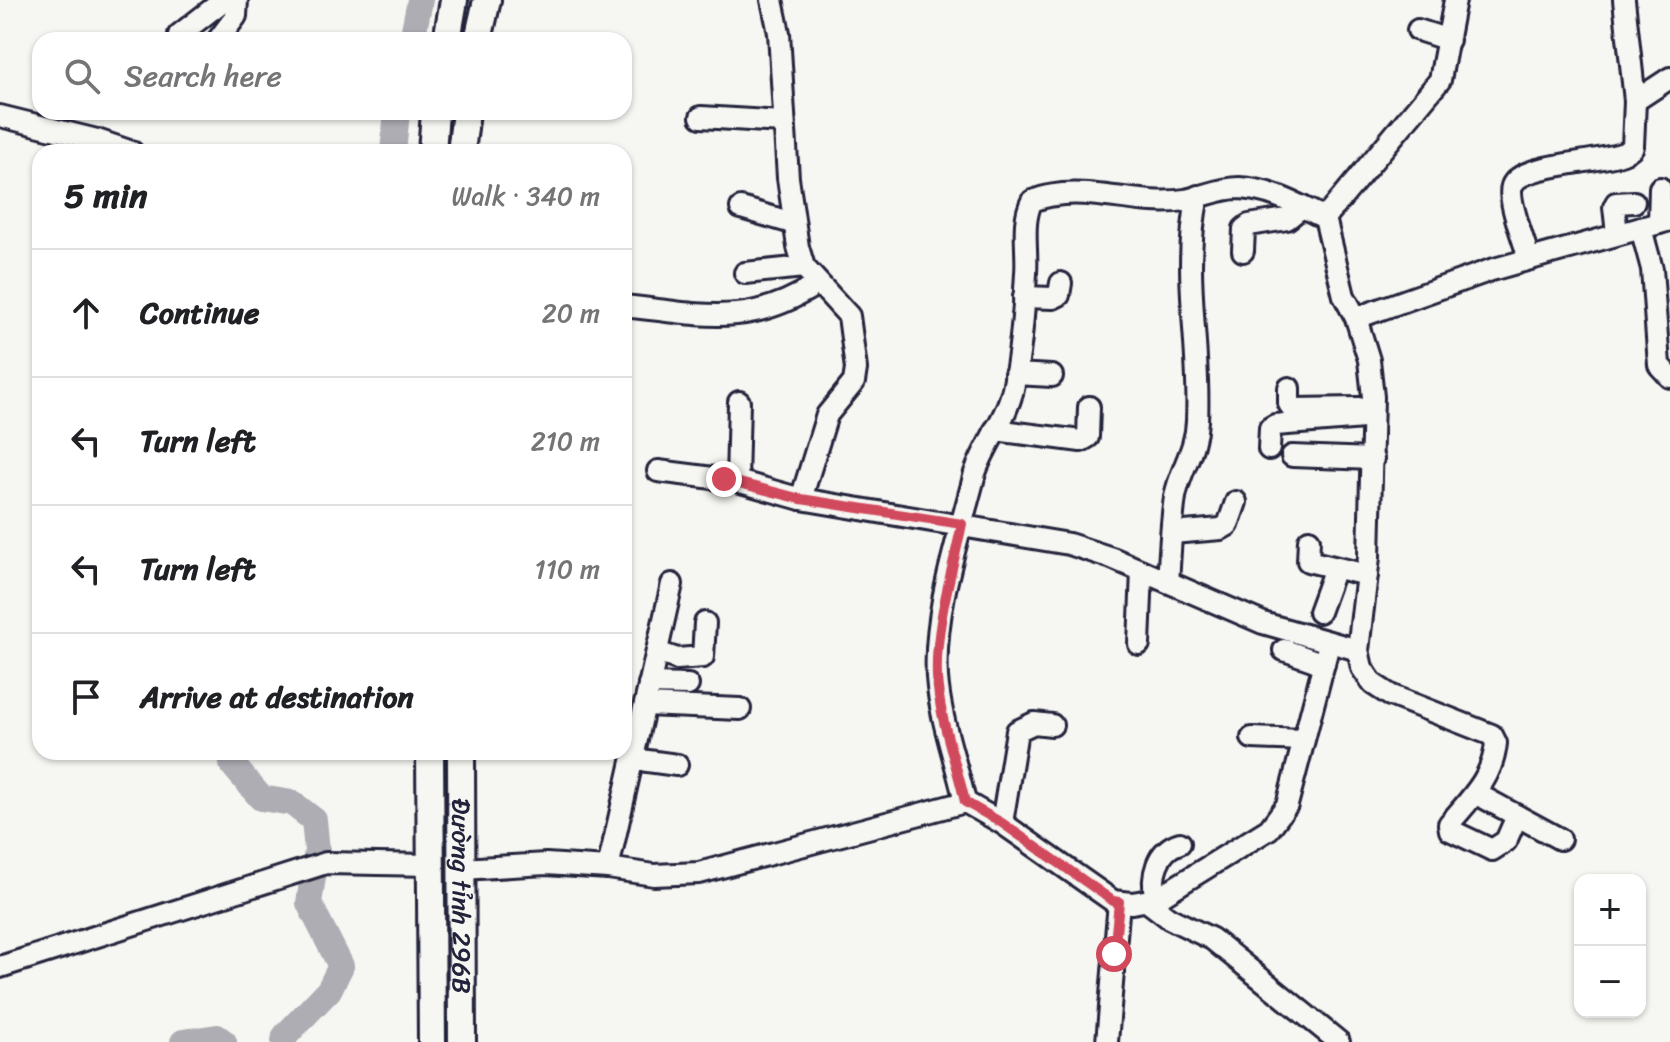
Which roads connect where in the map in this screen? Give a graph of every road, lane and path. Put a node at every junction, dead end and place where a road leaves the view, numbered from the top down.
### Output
1 (224, 0) edge
2 (237, 0) edge
3 (454, 0) edge
4 (487, 0) edge
5 (772, 0) edge
6 (1455, 0) edge
7 (1624, 0) edge
8 (1418, 30) dead end
9 (183, 32) edge
10 (224, 32) edge
11 (448, 32) edge
12 (480, 32) edge
13 (1449, 40) junction
14 (1670, 78) edge
15 (1635, 101) junction
16 (0, 116) edge
17 (701, 117) dead end
18 (434, 120) edge
19 (465, 120) edge
20 (783, 122) junction
21 (109, 144) edge
22 (433, 144) edge
23 (462, 144) edge
24 (1660, 188) dead end
25 (1198, 196) junction
26 (1634, 202) dead end
27 (1302, 207) junction
28 (741, 208) dead end
29 (1325, 218) junction
30 (792, 223) junction
31 (1657, 224) edge
32 (1617, 234) junction
33 (1243, 251) dead end
34 (1529, 259) junction
35 (804, 267) junction
36 (745, 273) dead end
37 (1061, 283) dead end
38 (817, 284) junction
39 (1024, 297) junction
40 (632, 307) edge
41 (1356, 318) junction
42 (1015, 374) junction
43 (1052, 376) dead end
44 (1670, 377) edge
45 (1289, 388) dead end
46 (739, 402) dead end
47 (1089, 407) dead end
48 (1370, 415) junction
49 (995, 430) junction
50 (1269, 449) dead end
51 (1292, 456) dead end
52 (1373, 459) junction
53 (658, 471) dead end
54 (737, 481) junction
55 (801, 499) junction
56 (1236, 502) dead end
57 (962, 524) junction
58 (1172, 533) junction
59 (1309, 540) dead end
60 (1335, 568) junction
61 (1142, 571) junction
62 (1367, 575) junction
63 (1168, 582) junction
64 (672, 584) dead end
65 (1319, 612) dead end
66 (705, 623) dead end
67 (1139, 644) dead end
68 (1284, 650) dead end
69 (1358, 650) junction
70 (657, 652) junction
71 (1327, 654) junction
72 (649, 684) junction
73 (688, 685) dead end
74 (645, 705) junction
75 (740, 709) dead end
76 (1052, 725) dead end
77 (1252, 738) dead end
78 (1302, 740) junction
79 (633, 759) junction
80 (430, 760) edge
81 (461, 760) edge
82 (677, 765) dead end
83 (1477, 794) junction
84 (965, 802) junction
85 (1517, 816) junction
86 (1002, 823) junction
87 (1560, 839) dead end
88 (1180, 843) dead end
89 (431, 865) junction
90 (608, 868) junction
91 (462, 869) junction
92 (1152, 900) junction
93 (1119, 902) junction
94 (0, 967) edge
95 (432, 1042) edge
96 (462, 1042) edge
97 (1107, 1042) edge
98 (1339, 1042) edge

1 - 9 street
2 - 10 street
3 - 11 main road
4 - 12 main road
5 - 20 street
6 - 13 street
7 - 15 street
8 - 13 street
13 - 29 street
14 - 15 street
15 - 34 street
16 - 21 street
17 - 20 street
18 - 22 main road
19 - 23 main road
20 - 30 street
24 - 31 street
25 - 27 street
25 - 39 street
25 - 58 street
26 - 32 street
27 - 29 street
27 - 33 street
28 - 30 street
29 - 41 street
30 - 35 street
31 - 32 street
31 - 44 street
32 - 34 street
34 - 41 street
35 - 36 street
35 - 38 street
37 - 39 street
38 - 40 street
38 - 55 street
39 - 42 street
41 - 48 street
42 - 43 street
42 - 49 street
45 - 48 street
46 - 54 street
47 - 49 street
48 - 50 street
48 - 52 street
49 - 57 street
51 - 52 street
52 - 62 street
53 - 54 street
54 - 55 street
55 - 57 street
56 - 58 street
57 - 61 street
57 - 84 street
58 - 63 street
59 - 60 street
60 - 62 street
60 - 65 street
61 - 63 street
61 - 67 street
62 - 69 street
63 - 71 street
64 - 70 street
66 - 70 street
68 - 71 street
69 - 71 street
69 - 83 street
70 - 72 street
71 - 78 street
72 - 73 street
72 - 74 street
74 - 75 street
74 - 79 street
76 - 86 street
77 - 78 street
78 - 92 street
79 - 82 street
79 - 90 street
80 - 89 main road, Đường tỉnh 296B
81 - 91 main road, Đường tỉnh 296B
83 - 85 street
83 - 85 street
84 - 86 street
84 - 90 street
85 - 87 street
86 - 93 street
88 - 92 street
89 - 94 street
89 - 95 main road, Đường tỉnh 296B
90 - 91 street
91 - 96 main road, Đường tỉnh 296B
92 - 93 street
92 - 98 street
93 - 97 street

